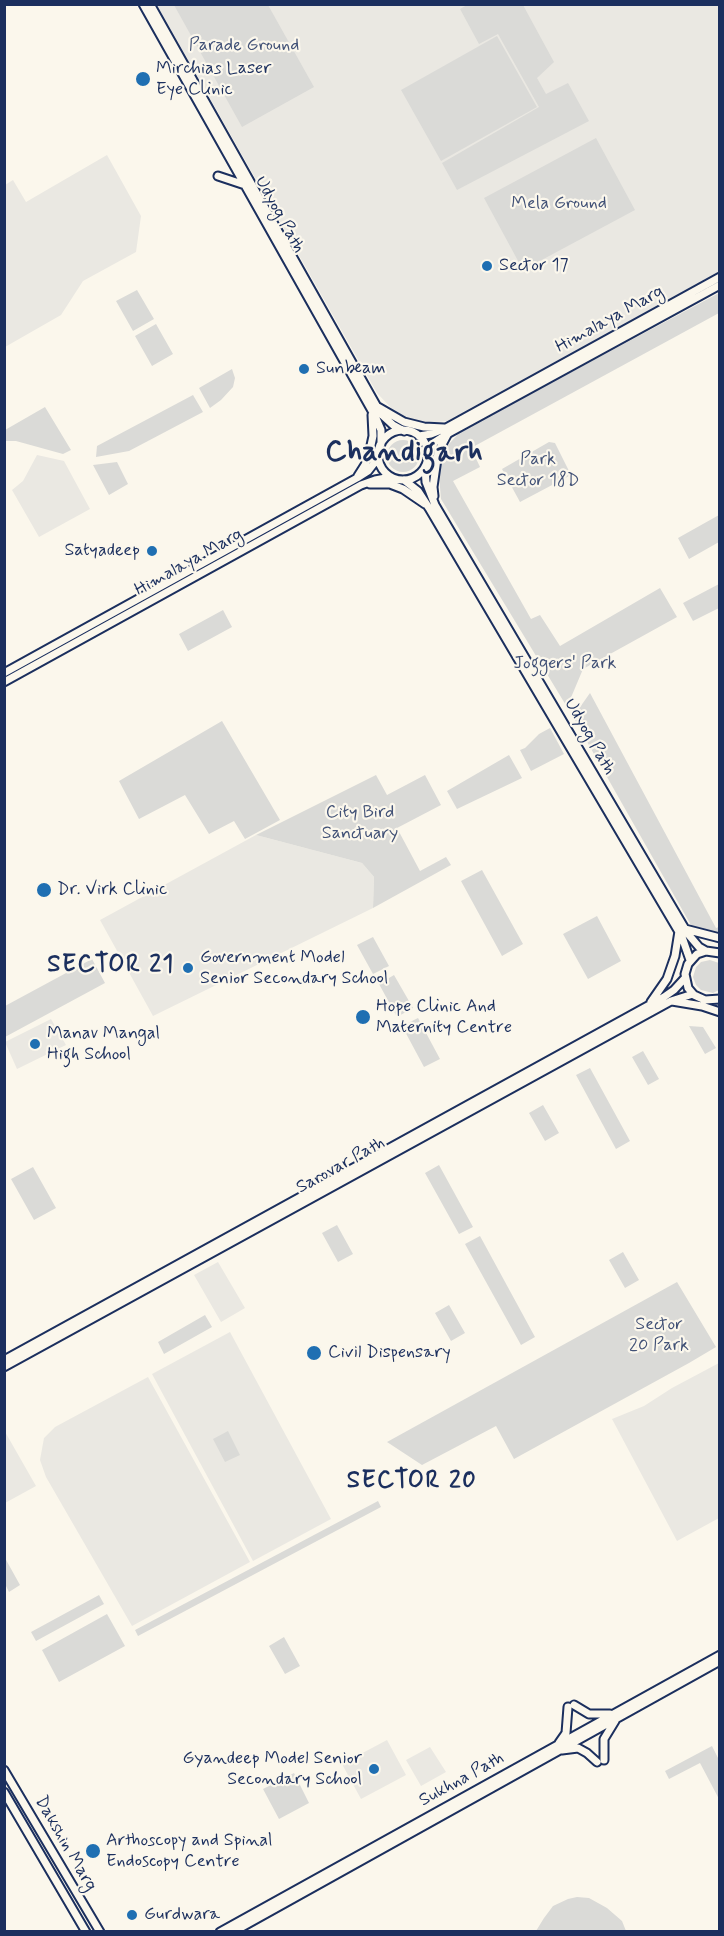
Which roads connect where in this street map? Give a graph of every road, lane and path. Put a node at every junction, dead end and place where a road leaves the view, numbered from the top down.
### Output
1 (143, 4) edge
2 (150, 4) edge
3 (218, 176) dead end
4 (245, 185) junction
5 (720, 277) edge
6 (720, 285) edge
7 (374, 407) junction
8 (404, 430) junction
9 (447, 430) junction
10 (419, 436) junction
11 (381, 444) junction
12 (428, 452) junction
13 (378, 458) junction
14 (425, 468) junction
15 (391, 477) junction
16 (404, 480) junction
17 (359, 482) junction
18 (432, 507) junction
19 (7, 671) edge
20 (4, 682) edge
21 (682, 930) junction
22 (720, 938) edge
23 (706, 951) junction
24 (720, 953) edge
25 (690, 960) junction
26 (685, 978) junction
27 (693, 994) junction
28 (720, 999) edge
29 (671, 1001) junction
30 (711, 1001) junction
31 (650, 1005) junction
32 (720, 1005) edge
33 (720, 1012) edge
34 (4, 1360) edge
35 (4, 1367) edge
36 (720, 1655) edge
37 (720, 1661) edge
38 (615, 1716) junction
39 (559, 1747) junction
40 (4, 1770) edge
41 (4, 1792) edge
42 (86, 1932) edge
43 (100, 1932) edge
44 (220, 1932) edge
45 (233, 1932) edge

1 - 4 main road, Udyog Path
2 - 7 main road, Udyog Path
3 - 4 main road
4 - 7 main road, Udyog Path
5 - 9 main road, Himalaya Marg
6 - 9 main road, Himalaya Marg
7 - 8 main road, Udyog Path
7 - 9 main road
7 - 11 main road, Udyog Path
7 - 17 main road
8 - 10 main road
8 - 11 main road
9 - 10 main road, Himalaya Marg
9 - 12 main road, Himalaya Marg
9 - 18 main road
10 - 12 main road
11 - 13 main road
12 - 14 main road
13 - 15 main road
13 - 17 main road, Himalaya Marg
14 - 16 main road
14 - 18 main road, Udyog Path
15 - 16 main road
15 - 17 main road, Himalaya Marg
16 - 18 main road, Udyog Path
17 - 18 main road
17 - 19 main road, Himalaya Marg
17 - 20 main road, Himalaya Marg
18 - 21 main road, Udyog Path
21 - 22 main road
21 - 23 main road, Udyog Path
21 - 25 main road, Udyog Path
21 - 31 main road
23 - 24 main road
23 - 25 main road
25 - 26 main road
26 - 27 main road
26 - 31 main road, Sarovar Path
27 - 29 main road, Sarovar Path
27 - 30 main road
28 - 30 main road
29 - 33 main road
29 - 35 main road, Sarovar Path
30 - 32 main road
31 - 34 main road, Sarovar Path
36 - 38 main road, Sukhna Path
37 - 38 main road, Sukhna Path
38 - 39 main road, Sukhna Path
38 - 39 main road
38 - 39 main road
39 - 44 main road, Sukhna Path
39 - 45 main road, Sukhna Path
40 - 43 main road, Dakshin Marg
41 - 42 main road, Dakshin Marg

